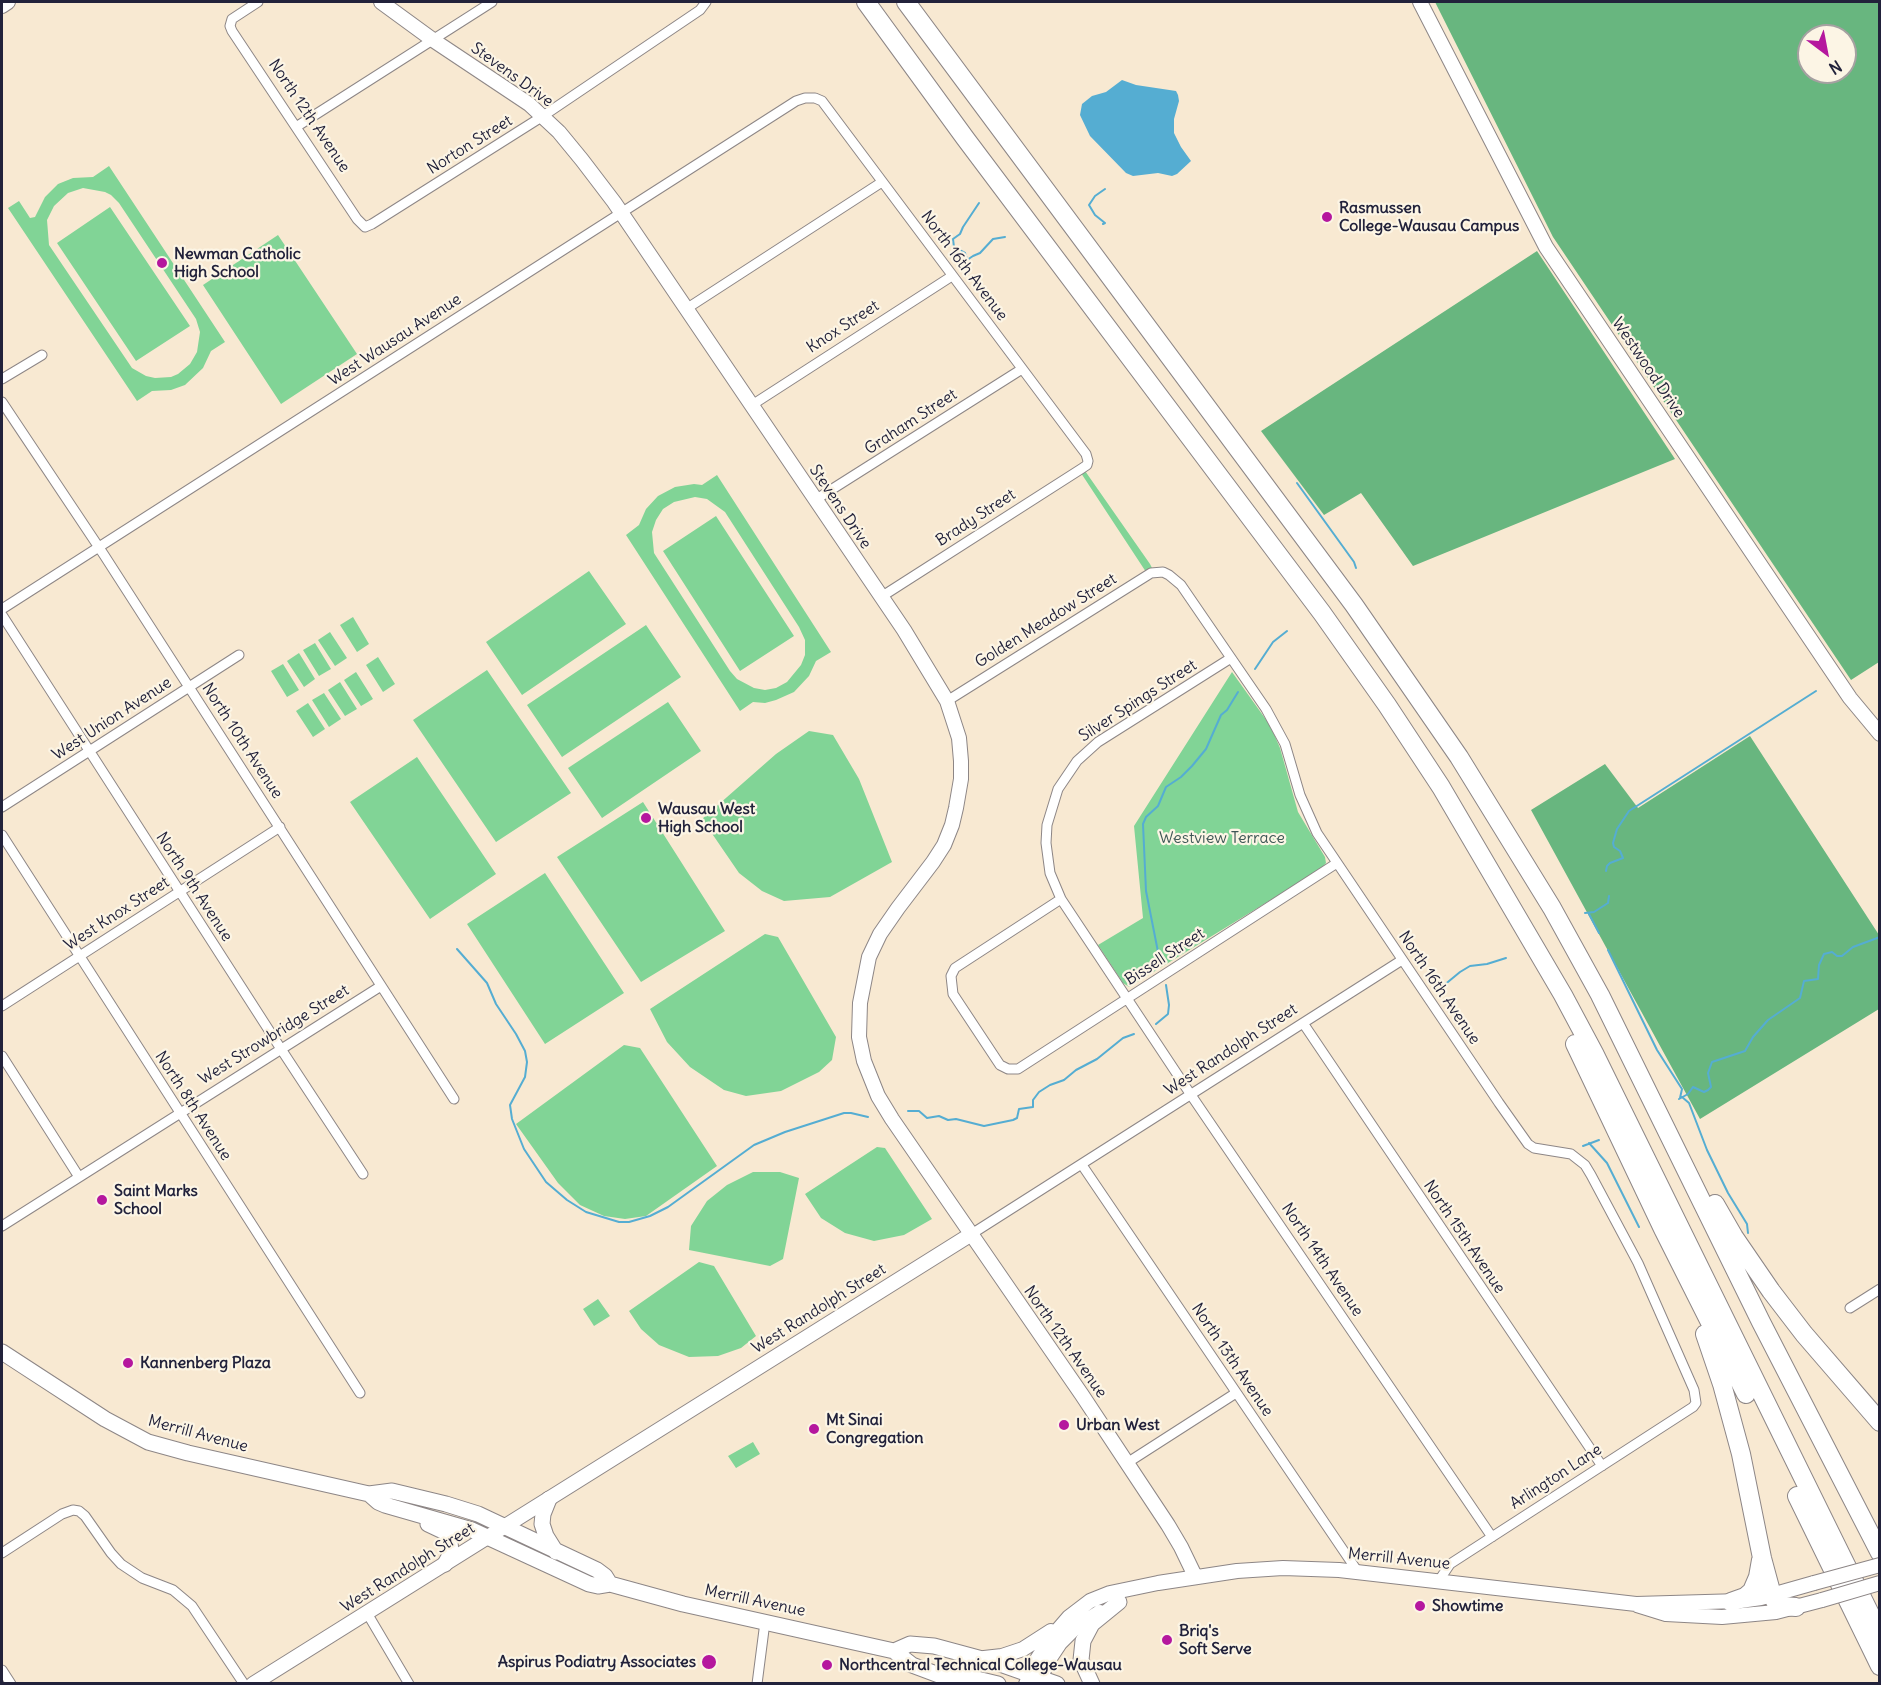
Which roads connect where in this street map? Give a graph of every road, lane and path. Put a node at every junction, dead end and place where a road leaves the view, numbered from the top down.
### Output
1 (8, 2) edge
2 (258, 2) edge
3 (381, 2) edge
4 (492, 2) edge
5 (706, 2) edge
6 (857, 2) edge
7 (866, 2) edge
8 (906, 2) edge
9 (917, 2) edge
10 (1420, 2) edge
11 (2, 6) edge
12 (433, 40) junction
13 (939, 44) junction
14 (906, 58) junction
15 (805, 98) joint
16 (543, 116) junction
17 (296, 127) junction
18 (882, 182) junction
19 (621, 213) junction
20 (365, 226) joint
21 (952, 276) junction
22 (686, 309) junction
23 (42, 355) dead end
24 (1022, 369) junction
25 (2, 380) edge
26 (2, 402) edge
27 (752, 405) junction
28 (1087, 465) joint
29 (815, 500) junction
30 (99, 547) junction
31 (1163, 572) joint
32 (881, 597) junction
33 (2, 609) edge
34 (2, 615) edge
35 (239, 655) dead end
36 (1231, 658) junction
37 (189, 688) junction
38 (947, 701) junction
39 (1880, 734) edge
40 (89, 751) junction
41 (2, 807) edge
42 (280, 827) junction
43 (2, 835) edge
44 (1337, 863) junction
45 (180, 892) junction
46 (1061, 899) junction
47 (1508, 901) junction
48 (80, 956) junction
49 (1402, 960) junction
50 (381, 986) junction
51 (1600, 995) junction
52 (1128, 999) junction
53 (2, 1006) edge
54 (1303, 1023) junction
55 (281, 1049) junction
56 (2, 1056) edge
57 (1191, 1095) junction
58 (454, 1099) dead end
59 (180, 1113) junction
60 (900, 1132) joint
61 (1082, 1165) junction
62 (363, 1173) dead end
63 (79, 1177) junction
64 (2, 1227) edge
65 (1663, 1229) junction
66 (970, 1234) junction
67 (1880, 1289) edge
68 (1850, 1308) dead end
69 (2, 1352) edge
70 (360, 1393) dead end
71 (1236, 1393) junction
72 (1696, 1403) joint
73 (1880, 1422) edge
74 (1126, 1463) junction
75 (1602, 1466) junction
76 (369, 1494) junction
77 (549, 1499) junction
78 (405, 1511) junction
79 (505, 1527) junction
80 (1492, 1537) junction
81 (489, 1538) junction
82 (556, 1552) junction
83 (2, 1553) edge
84 (1880, 1553) edge
85 (1762, 1558) junction
86 (445, 1564) junction
87 (1880, 1565) edge
88 (1358, 1572) junction
89 (1195, 1576) junction
90 (1438, 1582) junction
91 (1158, 1583) junction
92 (1880, 1583) edge
93 (610, 1584) junction
94 (1772, 1595) junction
95 (1119, 1602) junction
96 (1731, 1602) junction
97 (1635, 1604) junction
98 (1796, 1607) junction
99 (367, 1613) junction
100 (1069, 1617) junction
101 (765, 1622) junction
102 (1880, 1634) edge
103 (894, 1651) junction
104 (983, 1659) junction
105 (914, 1666) junction
106 (1880, 1666) edge
107 (2, 1670) edge
108 (1032, 1681) edge
109 (11, 1683) edge
110 (244, 1683) edge
111 (253, 1683) edge
112 (409, 1683) edge
113 (757, 1683) edge
114 (963, 1683) edge
115 (998, 1683) edge
116 (1057, 1683) edge
117 (1092, 1683) edge

1 - 11 street
2 - 17 street, North 12th Avenue
3 - 12 street, Stevens Drive
4 - 12 street
5 - 16 street, Norton Street
6 - 14 highway
7 - 14 highway
8 - 13 highway
9 - 13 highway
10 - 39 street, Westwood Drive
12 - 16 street, Stevens Drive
12 - 17 street
13 - 51 highway
14 - 47 highway
15 - 18 street, North 16th Avenue
15 - 19 street, West Wausau Avenue
16 - 19 street, Stevens Drive
16 - 20 street, Norton Street
17 - 20 street, North 12th Avenue
18 - 21 street, North 16th Avenue
18 - 22 street
19 - 22 street, Stevens Drive
19 - 30 street, West Wausau Avenue
21 - 24 street, North 16th Avenue
21 - 27 street, Knox Street
22 - 27 street, Stevens Drive
23 - 25 street
24 - 28 street, North 16th Avenue
24 - 29 street, Graham Street
26 - 30 street, North 10th Avenue
27 - 29 street, Stevens Drive
28 - 32 street, Brady Street
29 - 32 street, Stevens Drive
30 - 33 street, West Wausau Avenue
30 - 37 street, North 10th Avenue
31 - 36 street, North 16th Avenue
31 - 38 street, Golden Meadow Street
32 - 38 street, Stevens Drive
34 - 40 street, North 9th Avenue
35 - 37 street, West Union Avenue
36 - 44 street, North 16th Avenue
36 - 46 street, Silver Spings Street
37 - 40 street, West Union Avenue
37 - 42 street, North 10th Avenue
38 - 60 street, Stevens Drive
40 - 41 street, West Union Avenue
40 - 45 street, North 9th Avenue
42 - 45 street, West Knox Street
42 - 50 street, North 10th Avenue
43 - 48 street, North 8th Avenue
44 - 49 street, North 16th Avenue
44 - 52 street, Bissell Street
45 - 48 street, West Knox Street
45 - 55 street, North 9th Avenue
46 - 52 street, Silver Spings Street
46 - 52 street, Bissell Street
47 - 65 highway
47 - 102 highway
48 - 53 street, West Knox Street
48 - 59 street, North 8th Avenue
49 - 54 street, West Randolph Street
49 - 72 street, North 16th Avenue
50 - 55 street, West Strowbridge Street
50 - 58 street, North 10th Avenue
51 - 73 highway
51 - 84 highway
52 - 57 street, North 14th Avenue
54 - 57 street, West Randolph Street
54 - 75 street, North 15th Avenue
55 - 59 street, West Strowbridge Street
55 - 62 street, North 9th Avenue
56 - 63 street
57 - 61 street, West Randolph Street
57 - 80 street, North 14th Avenue
59 - 63 street, West Strowbridge Street
59 - 70 street, North 8th Avenue
60 - 66 street, North 12th Avenue
61 - 66 street, West Randolph Street
61 - 71 street, North 13th Avenue
63 - 64 street, West Strowbridge Street
65 - 85 highway
65 - 106 highway
66 - 74 street, North 12th Avenue
66 - 77 street, West Randolph Street
67 - 68 street
69 - 76 main road, Merrill Avenue
71 - 74 street
71 - 88 street, North 13th Avenue
72 - 75 street, Arlington Lane
74 - 89 street, North 12th Avenue
75 - 80 street, Arlington Lane
76 - 78 main road, Merrill Avenue
76 - 79 main road, Merrill Avenue
77 - 79 street, West Randolph Street
77 - 82 main road
78 - 81 main road, Merrill Avenue
78 - 86 main road
79 - 81 street, West Randolph Street
79 - 82 main road, Merrill Avenue
80 - 90 street, Arlington Lane
81 - 86 street, West Randolph Street
81 - 93 main road, Merrill Avenue
82 - 93 main road, Merrill Avenue
83 - 110 street
85 - 94 highway
85 - 96 highway
86 - 99 street, West Randolph Street
87 - 94 street, Merrill Avenue, bridge
88 - 89 street, Merrill Avenue
88 - 90 street, Merrill Avenue
89 - 91 street, Merrill Avenue
90 - 97 street, Merrill Avenue
91 - 95 street, Merrill Avenue
91 - 100 street, Merrill Avenue
92 - 98 street, Merrill Avenue, bridge
93 - 101 main road, Merrill Avenue
94 - 96 street, Merrill Avenue
94 - 98 highway
95 - 108 street, Merrill Avenue
95 - 117 main road
96 - 97 street, Merrill Avenue
97 - 98 street, Merrill Avenue
99 - 111 street, West Randolph Street
99 - 112 street
100 - 104 street
100 - 108 street, Merrill Avenue
101 - 103 main road, Merrill Avenue
101 - 113 street
103 - 104 main road, Merrill Avenue
103 - 105 main road, Merrill Avenue
104 - 108 main road, Merrill Avenue
105 - 114 main road, Merrill Avenue
105 - 115 main road
107 - 109 street
108 - 116 main road

